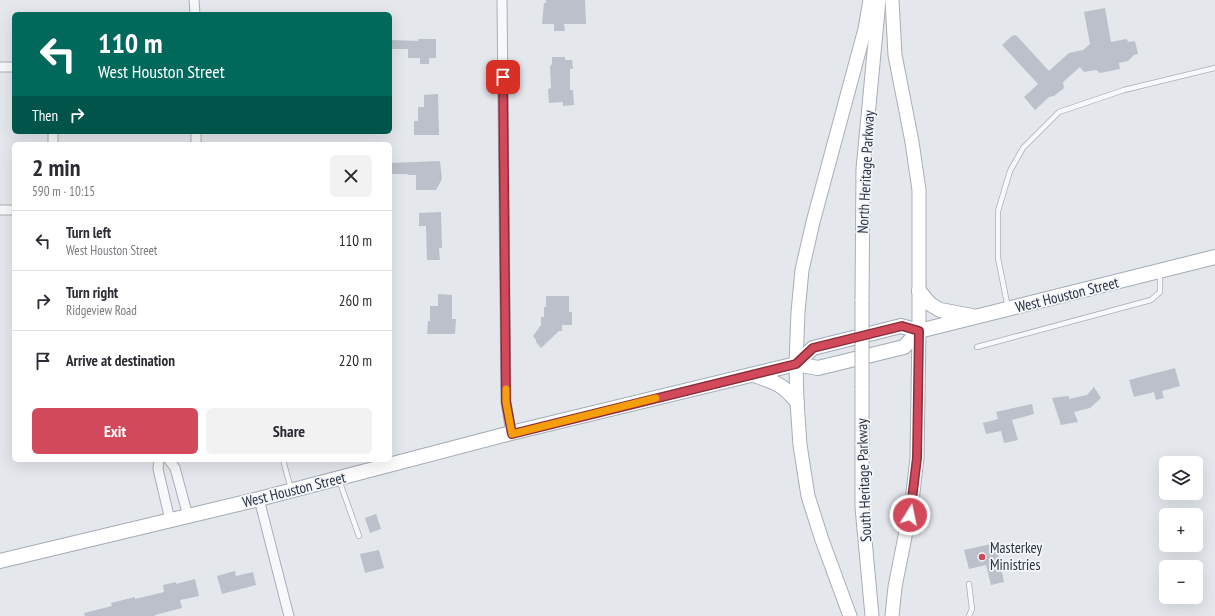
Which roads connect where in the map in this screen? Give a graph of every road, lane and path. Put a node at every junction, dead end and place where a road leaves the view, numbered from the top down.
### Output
1 (194, 0) edge
2 (502, 0) edge
3 (870, 0) edge
4 (879, 0) edge
5 (892, 0) edge
6 (195, 12) edge
7 (0, 67) edge
8 (12, 67) edge
9 (1215, 68) edge
10 (0, 210) edge
11 (12, 210) edge
12 (1215, 257) edge
13 (1160, 271) junction
14 (919, 291) junction
15 (1008, 309) junction
16 (976, 317) junction
17 (919, 331) junction
18 (862, 344) joint
19 (977, 347) dead end
20 (796, 364) junction
21 (754, 375) junction
22 (797, 402) junction
23 (512, 434) junction
24 (159, 462) edge
25 (170, 462) edge
26 (284, 462) edge
27 (339, 478) junction
28 (291, 491) junction
29 (259, 499) junction
30 (188, 516) junction
31 (170, 520) junction
32 (359, 536) dead end
33 (0, 561) edge
34 (969, 584) dead end
35 (289, 616) edge
36 (850, 616) edge
37 (872, 616) edge
38 (892, 616) edge
39 (969, 616) edge

1 - 6 street
2 - 23 street
3 - 20 main road
4 - 18 main road, North Heritage Parkway, bridge
5 - 14 main road
7 - 8 street
9 - 15 lane
10 - 11 street
12 - 13 main road, West Houston Street
13 - 15 main road, West Houston Street
13 - 19 lane
14 - 16 main road
14 - 17 main road
15 - 16 main road, West Houston Street
16 - 17 main road, West Houston Street
17 - 20 main road, West Houston Street
17 - 20 main road, West Houston Street
17 - 38 main road
18 - 37 main road, South Heritage Parkway, bridge
20 - 21 main road, West Houston Street
20 - 22 main road
21 - 22 main road
21 - 23 main road, West Houston Street
22 - 36 main road
23 - 27 main road, West Houston Street
24 - 31 street
25 - 30 street
26 - 28 lane
27 - 28 main road, West Houston Street
27 - 32 lane
28 - 29 main road, West Houston Street
29 - 30 main road, West Houston Street
29 - 35 street
30 - 31 main road, West Houston Street
31 - 33 main road, West Houston Street
34 - 39 lane

